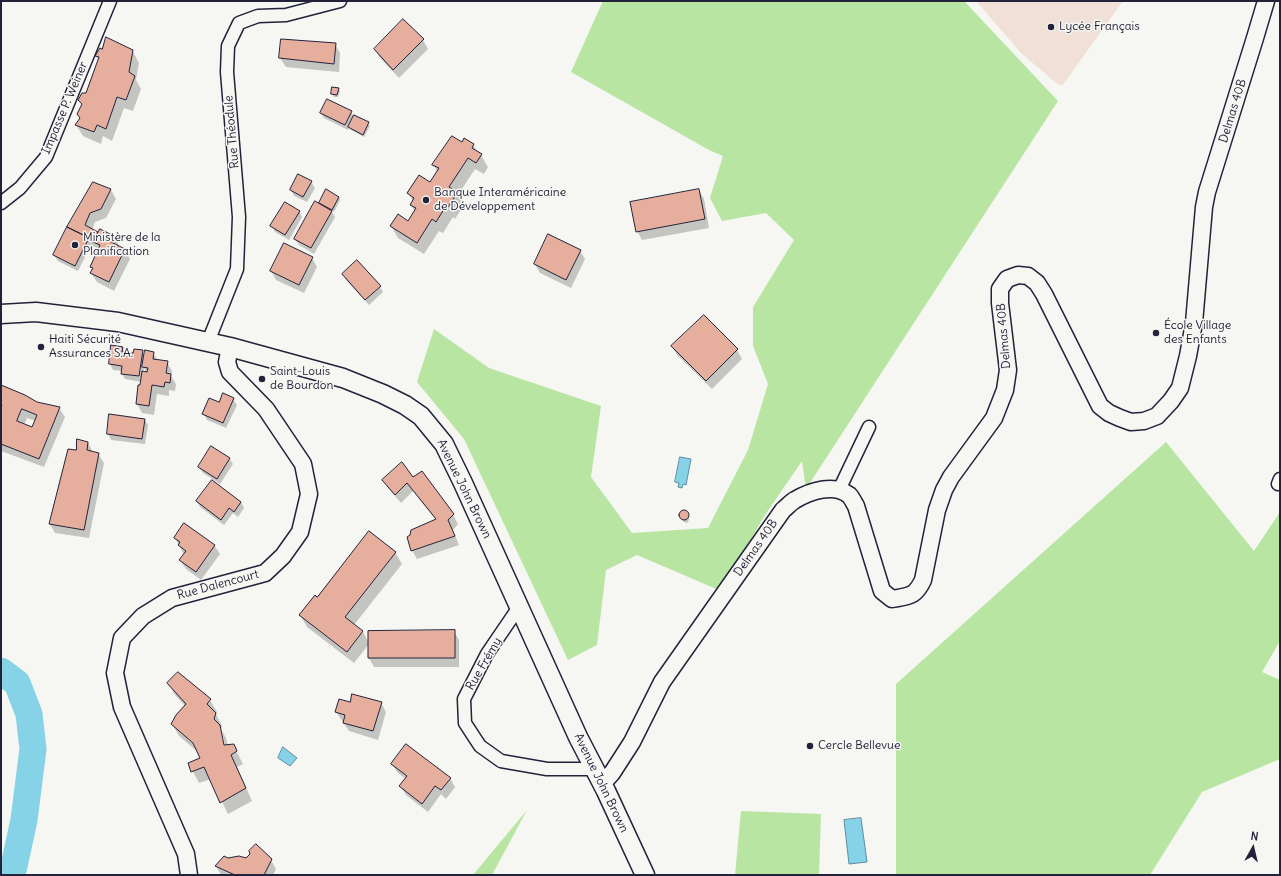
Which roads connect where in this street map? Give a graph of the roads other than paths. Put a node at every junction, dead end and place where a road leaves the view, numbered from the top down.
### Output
1 (110, 1) edge
2 (340, 1) edge
3 (1266, 1) edge
4 (1, 202) edge
5 (1, 314) edge
6 (208, 342) junction
7 (230, 347) junction
8 (869, 427) dead end
9 (839, 490) junction
10 (519, 607) junction
11 (598, 776) junction
12 (189, 875) edge
13 (645, 875) edge

1 - 4 street, Impasse P. Weiner
2 - 6 street, Rue Théodule
3 - 9 street, Delmas 40B
5 - 6 main road, Avenue John Brown
6 - 7 main road, Avenue John Brown
7 - 10 main road, Avenue John Brown
7 - 12 street, Rue Dalencourt
8 - 9 street
9 - 11 street, Delmas 40B
10 - 11 main road, Avenue John Brown
10 - 11 street, Rue Frémy
11 - 13 main road, Avenue John Brown

